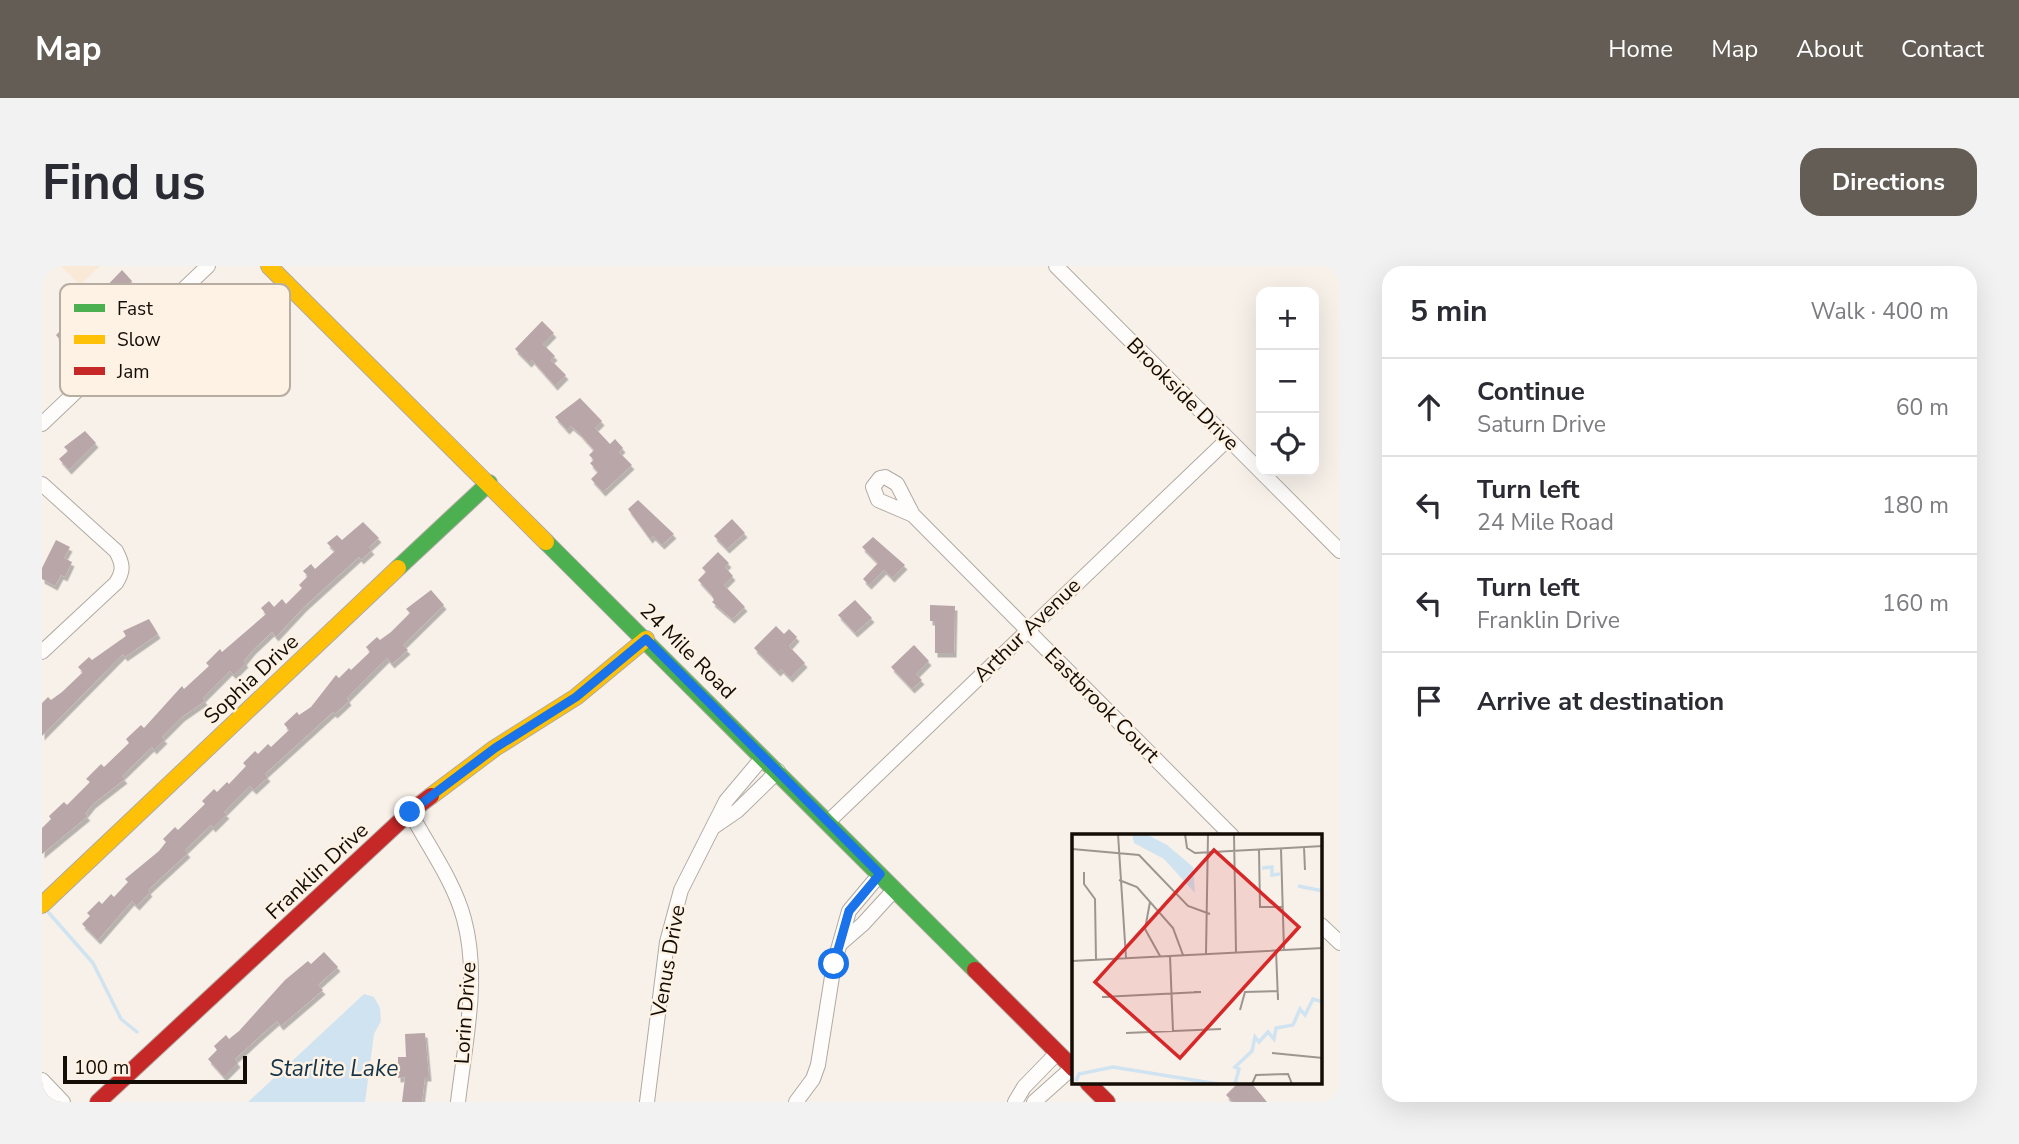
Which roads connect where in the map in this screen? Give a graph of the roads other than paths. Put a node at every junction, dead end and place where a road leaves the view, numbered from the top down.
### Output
1 (208, 266) edge
2 (1056, 266) edge
3 (278, 269) edge
4 (189, 284) edge
5 (71, 396) edge
6 (42, 424) edge
7 (1228, 439) junction
8 (489, 483) junction
9 (42, 484) edge
10 (913, 515) dead end
11 (1340, 551) edge
12 (1027, 630) junction
13 (646, 639) junction
14 (42, 652) edge
15 (763, 757) junction
16 (778, 771) junction
17 (410, 812) junction
18 (828, 822) junction
19 (714, 827) junction
20 (1230, 834) edge
21 (880, 874) junction
22 (895, 889) junction
23 (42, 905) edge
24 (1322, 926) edge
25 (1340, 943) edge
26 (839, 945) junction
27 (1058, 1053) junction
28 (1072, 1067) edge
29 (1072, 1069) edge
30 (42, 1080) edge
31 (1089, 1084) edge
32 (63, 1102) edge
33 (98, 1102) edge
34 (458, 1102) edge
35 (647, 1102) edge
36 (796, 1102) edge
37 (1015, 1102) edge
38 (1034, 1102) edge
39 (1107, 1102) edge

1 - 4 street
2 - 7 street, Brookside Drive
3 - 8 street, 24 Mile Road
5 - 6 street
7 - 11 street, Brookside Drive
7 - 12 street, Arthur Avenue
8 - 13 street, 24 Mile Road
8 - 23 street, Sophia Drive
9 - 14 street
10 - 12 street, Eastbrook Court
12 - 18 street, Arthur Avenue
12 - 20 street, Eastbrook Court
13 - 15 street, 24 Mile Road
13 - 17 street, Franklin Drive
15 - 16 street, 24 Mile Road
15 - 19 street, Venus Drive
16 - 18 street, 24 Mile Road
16 - 19 street, Venus Drive
17 - 33 street, Franklin Drive
17 - 34 street, Lorin Drive
18 - 21 street, 24 Mile Road
19 - 35 street, Venus Drive
21 - 22 street, 24 Mile Road
21 - 26 street
22 - 26 street
22 - 27 street, 24 Mile Road
24 - 25 street
26 - 36 street
27 - 28 street, 24 Mile Road
27 - 37 street
29 - 38 street
30 - 32 street
31 - 39 street

